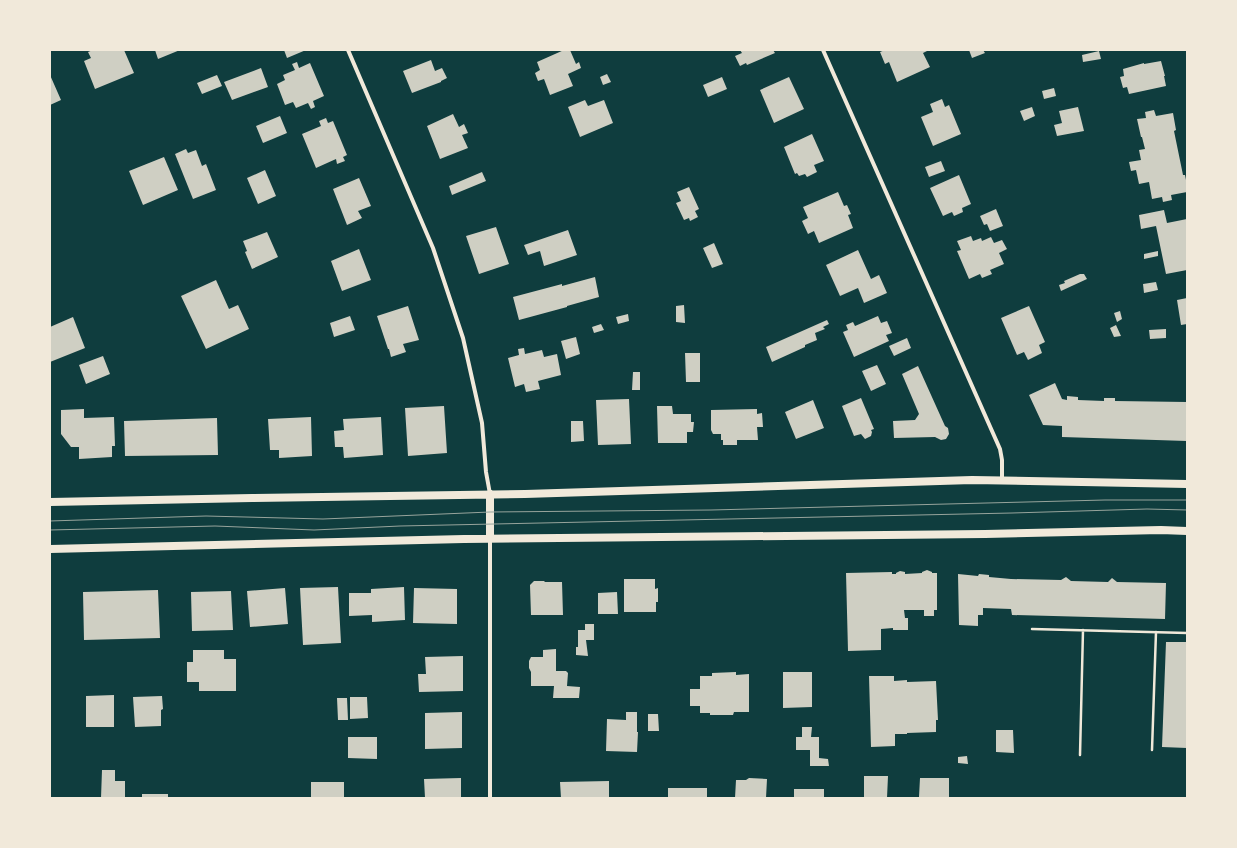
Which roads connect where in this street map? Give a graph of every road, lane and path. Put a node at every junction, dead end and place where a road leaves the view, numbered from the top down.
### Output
1 (348, 50) edge
2 (823, 50) edge
3 (1002, 480) junction
4 (1187, 484) edge
5 (490, 494) junction
6 (50, 502) edge
7 (1187, 531) edge
8 (490, 538) junction
9 (50, 549) edge
10 (1032, 629) dead end
11 (1083, 630) junction
12 (1156, 632) junction
13 (1187, 633) edge
14 (1152, 750) dead end
15 (1080, 755) dead end
16 (490, 798) edge

1 - 5 street
2 - 3 street
3 - 4 main road
3 - 5 main road
5 - 6 main road
5 - 8 main road
7 - 8 main road
8 - 9 main road
8 - 16 street
10 - 11 path
11 - 12 path
11 - 15 path
12 - 13 path
12 - 14 path

